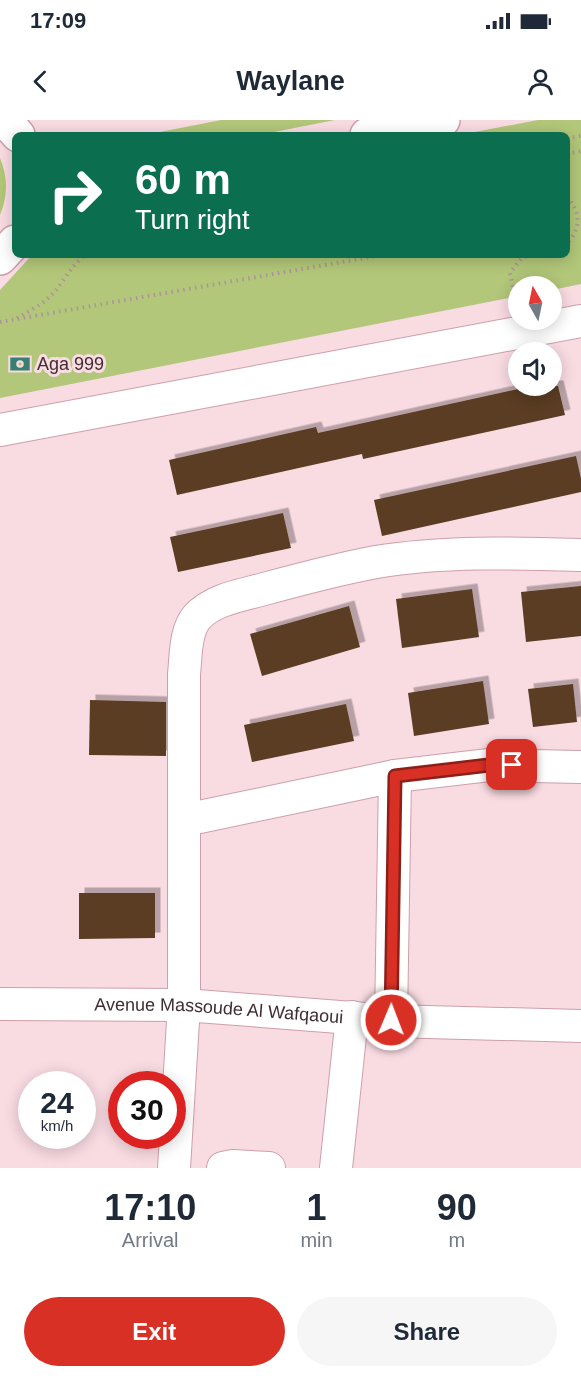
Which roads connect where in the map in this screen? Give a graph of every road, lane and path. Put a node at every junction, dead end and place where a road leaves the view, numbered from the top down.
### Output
1 (5, 120) edge
2 (442, 120) edge
3 (15, 132) edge
4 (382, 132) edge
5 (570, 200) edge
6 (580, 211) edge
7 (570, 240) edge
8 (12, 245) edge
9 (0, 258) edge
10 (82, 258) edge
11 (364, 258) edge
12 (523, 258) edge
13 (511, 276) edge
14 (11, 321) junction
15 (0, 322) edge
16 (578, 330) edge
17 (0, 430) edge
18 (581, 555) edge
19 (581, 767) edge
20 (395, 776) junction
21 (185, 820) junction
22 (0, 1004) edge
23 (184, 1005) junction
24 (352, 1017) junction
25 (391, 1020) junction
26 (581, 1026) edge
27 (174, 1168) edge
28 (223, 1168) edge
29 (269, 1168) edge
30 (336, 1168) edge

1 - 3 main road
2 - 4 main road
5 - 6 path
6 - 7 path
8 - 9 main road
10 - 14 path
11 - 14 path
12 - 13 path
14 - 15 path
16 - 17 street
18 - 21 street
19 - 20 street
20 - 21 street
20 - 25 street
21 - 23 street
22 - 23 street, Avenue Massoude Al Wafqaoui
23 - 24 street, Avenue Massoude Al Wafqaoui
23 - 27 street
24 - 25 street, Avenue Massoude Al Wafqaoui
24 - 30 street
25 - 26 street, Avenue Massoude Al Wafqaoui
28 - 29 street

